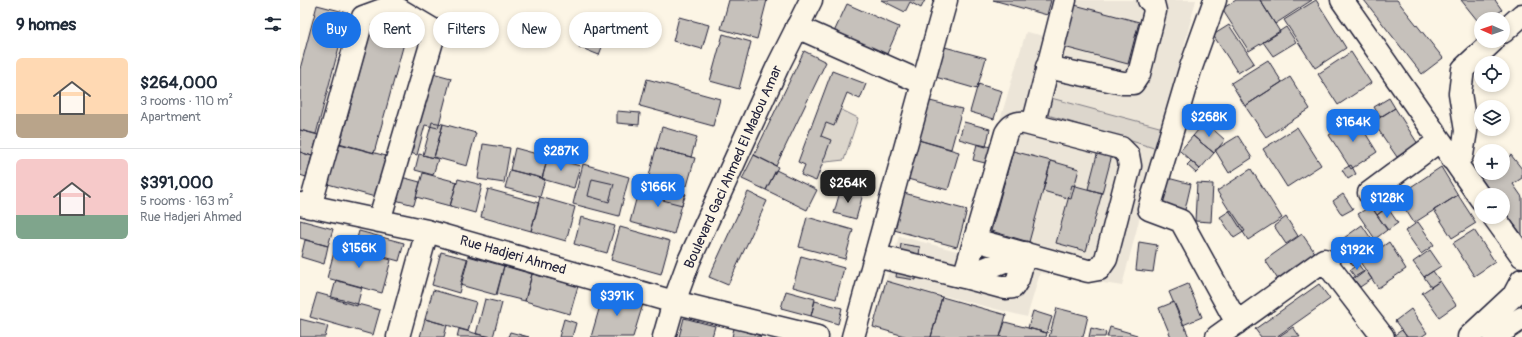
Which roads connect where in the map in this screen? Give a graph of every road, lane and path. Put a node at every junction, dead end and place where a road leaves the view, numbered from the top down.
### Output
1 (811, 0) edge
2 (946, 0) edge
3 (1065, 0) edge
4 (1149, 0) edge
5 (1215, 0) edge
6 (1342, 0) edge
7 (1522, 15) edge
8 (1510, 26) edge
9 (797, 27) junction
10 (1486, 48) edge
11 (1047, 67) junction
12 (923, 83) junction
13 (1033, 125) junction
14 (1439, 141) junction
15 (1452, 159) junction
16 (1474, 189) edge
17 (1369, 193) dead end
18 (305, 206) edge
19 (379, 221) junction
20 (1499, 224) edge
21 (427, 231) junction
22 (975, 240) junction
23 (1025, 253) junction
24 (876, 256) junction
25 (1522, 256) edge
26 (964, 277) junction
27 (1519, 296) edge
28 (674, 302) junction
29 (1522, 318) edge
30 (1237, 323) junction
31 (398, 337) edge
32 (664, 337) edge
33 (817, 337) edge
34 (853, 337) edge
35 (1217, 337) edge
36 (1383, 337) edge
37 (1469, 337) edge
38 (1494, 337) edge

1 - 9 street, Boulevard Gaci Ahmed El Madou Amar
2 - 12 street
3 - 11 street
4 - 11 street
5 - 30 street
6 - 14 street
7 - 8 street
9 - 12 street
9 - 28 street, Boulevard Gaci Ahmed El Madou Amar
10 - 15 street
11 - 13 street
12 - 24 street
13 - 22 street
13 - 23 street
14 - 15 street
14 - 17 street
15 - 16 street
18 - 19 street, Rue Hadjeri Ahmed
18 - 19 street
19 - 21 street, Rue Hadjeri Ahmed
20 - 25 street
21 - 28 street, Rue Hadjeri Ahmed
21 - 31 street
22 - 23 street
22 - 26 street
23 - 26 street
24 - 26 street
24 - 34 street
27 - 37 street
28 - 32 street, Boulevard Gaci Ahmed El Madou Amar
28 - 33 street, Rue Hadjeri Ahmed
29 - 38 street
30 - 35 street
30 - 36 street

